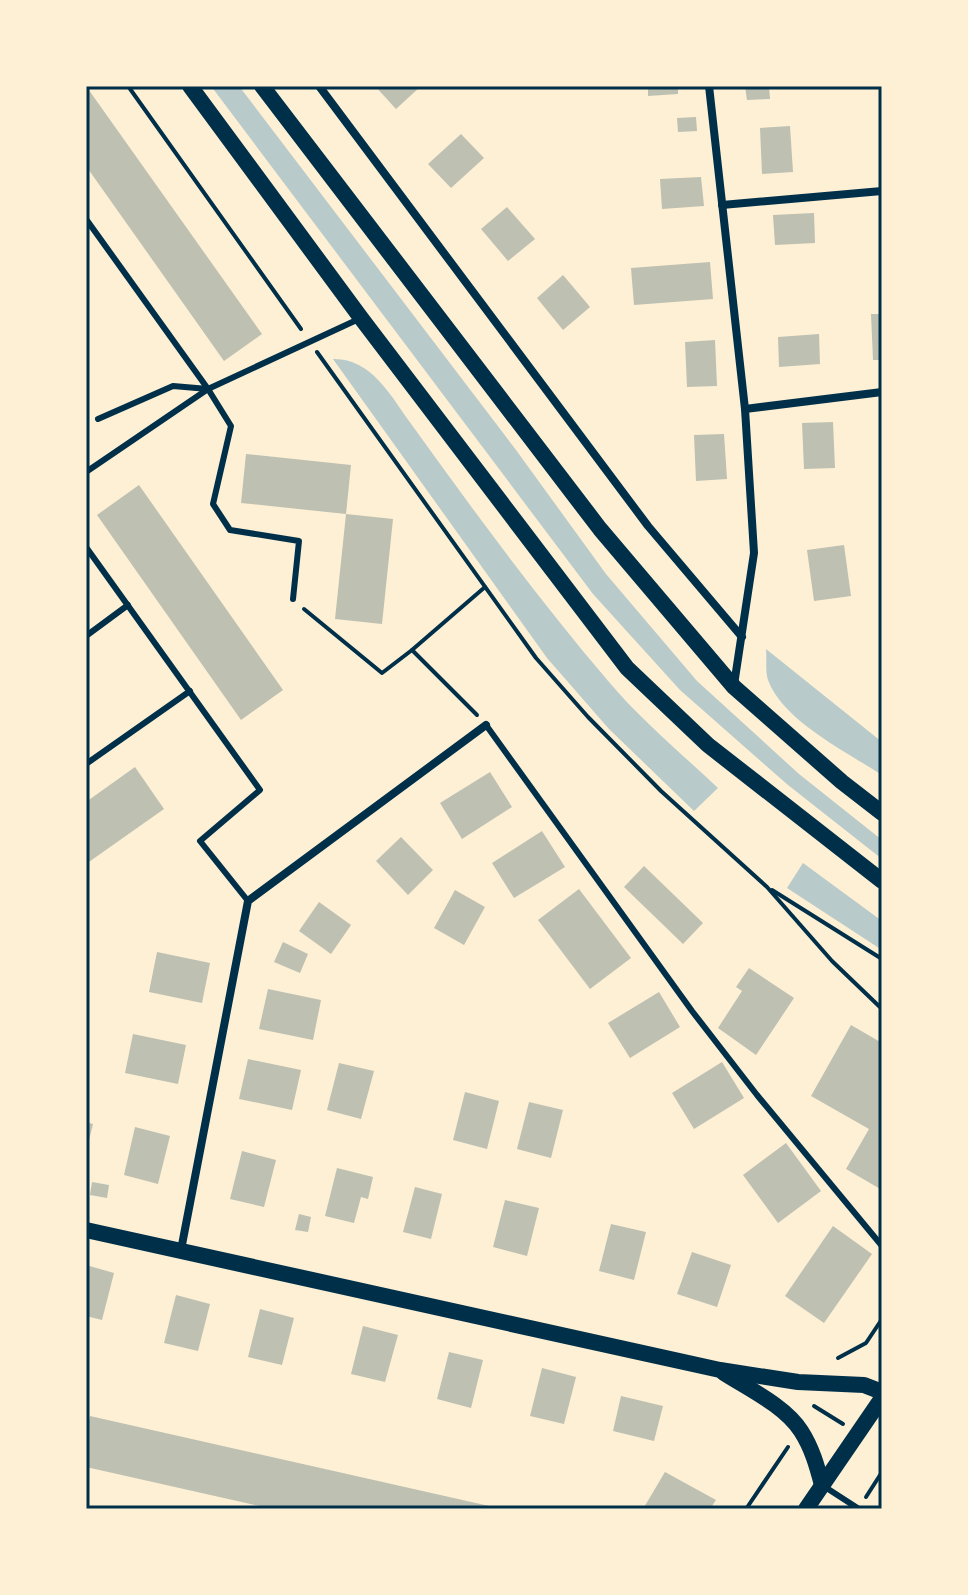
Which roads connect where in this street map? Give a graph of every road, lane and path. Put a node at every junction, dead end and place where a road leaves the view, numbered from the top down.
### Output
1 (128, 86) edge
2 (190, 86) edge
3 (262, 86) edge
4 (319, 86) edge
5 (709, 86) edge
6 (882, 191) edge
7 (722, 205) junction
8 (86, 219) edge
9 (361, 318) junction
10 (311, 343) junction
11 (208, 389) junction
12 (882, 392) edge
13 (745, 409) junction
14 (98, 419) dead end
15 (87, 469) edge
16 (86, 547) edge
17 (485, 587) junction
18 (293, 599) joint
19 (128, 605) junction
20 (86, 636) edge
21 (742, 637) junction
22 (412, 650) junction
23 (734, 687) junction
24 (190, 691) junction
25 (486, 725) junction
26 (86, 764) edge
27 (882, 813) edge
28 (882, 881) edge
29 (767, 887) junction
30 (248, 901) junction
31 (882, 959) edge
32 (882, 1009) edge
33 (86, 1230) edge
34 (882, 1246) edge
35 (181, 1250) junction
36 (882, 1319) edge
37 (838, 1358) dead end
38 (720, 1370) junction
39 (882, 1395) edge
40 (800, 1429) junction
41 (882, 1472) edge
42 (822, 1485) junction
43 (746, 1509) edge
44 (806, 1509) edge
45 (859, 1509) edge

1 - 10 path
2 - 9 main road
3 - 23 main road
4 - 21 street
5 - 7 street
6 - 7 street
7 - 13 street
8 - 11 lane
9 - 10 lane
9 - 28 main road
10 - 11 lane
10 - 17 path
11 - 14 lane
11 - 15 lane
11 - 18 lane
12 - 13 street
13 - 21 street
16 - 19 lane
17 - 22 path
17 - 29 path
18 - 22 path
19 - 20 lane
19 - 24 lane
21 - 23 street
22 - 25 path
23 - 27 main road
24 - 26 lane
24 - 30 lane
25 - 30 street
25 - 34 lane
29 - 31 path
29 - 32 path
30 - 35 street
33 - 35 main road
35 - 38 main road
36 - 37 path
38 - 39 main road
38 - 40 main road
39 - 42 main road
40 - 42 main road
40 - 43 path
41 - 45 path
42 - 44 main road
42 - 45 lane

